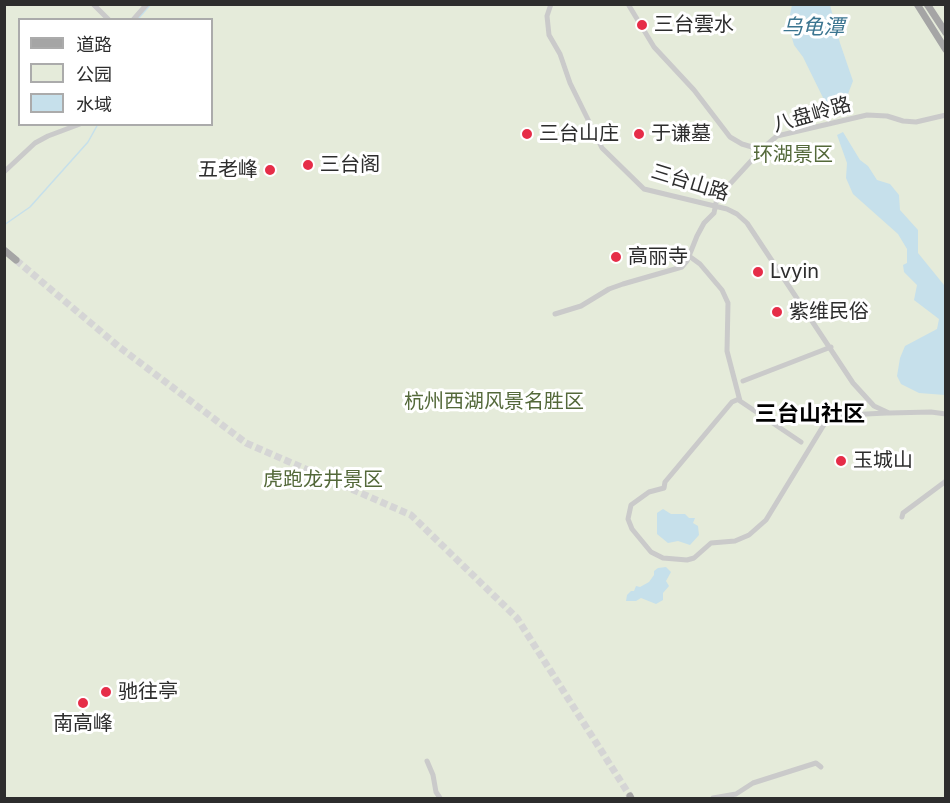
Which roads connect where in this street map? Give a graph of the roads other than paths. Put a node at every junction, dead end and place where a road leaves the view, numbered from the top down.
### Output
1 (93, 4) edge
2 (147, 4) edge
3 (551, 4) edge
4 (628, 4) edge
5 (917, 4) edge
6 (927, 4) edge
7 (107, 18) edge
8 (135, 18) edge
9 (945, 33) edge
10 (945, 50) edge
11 (945, 115) edge
12 (75, 126) edge
13 (765, 146) junction
14 (4, 172) edge
15 (715, 206) junction
16 (4, 250) edge
17 (689, 256) junction
18 (16, 260) tunnel mouth
19 (555, 314) dead end
20 (831, 348) junction
21 (743, 381) dead end
22 (739, 399) junction
23 (889, 412) junction
24 (945, 414) edge
25 (801, 442) dead end
26 (945, 481) edge
27 (903, 517) dead end
28 (427, 761) dead end
29 (821, 767) dead end
30 (440, 798) edge
31 (713, 798) edge

1 - 7 street
2 - 8 street
3 - 15 street, 三台山路
4 - 13 street
5 - 10 main road
6 - 9 main road
11 - 13 street, 八盘岭路
12 - 14 street
13 - 15 street, 八盘岭路
15 - 17 street, 八盘岭路
15 - 20 street, 三台山路
16 - 18 main road
17 - 19 street
17 - 22 street
20 - 21 street
20 - 23 street, 三台山路
22 - 23 street
22 - 25 street
23 - 24 street
26 - 27 street
28 - 30 street
29 - 31 street

